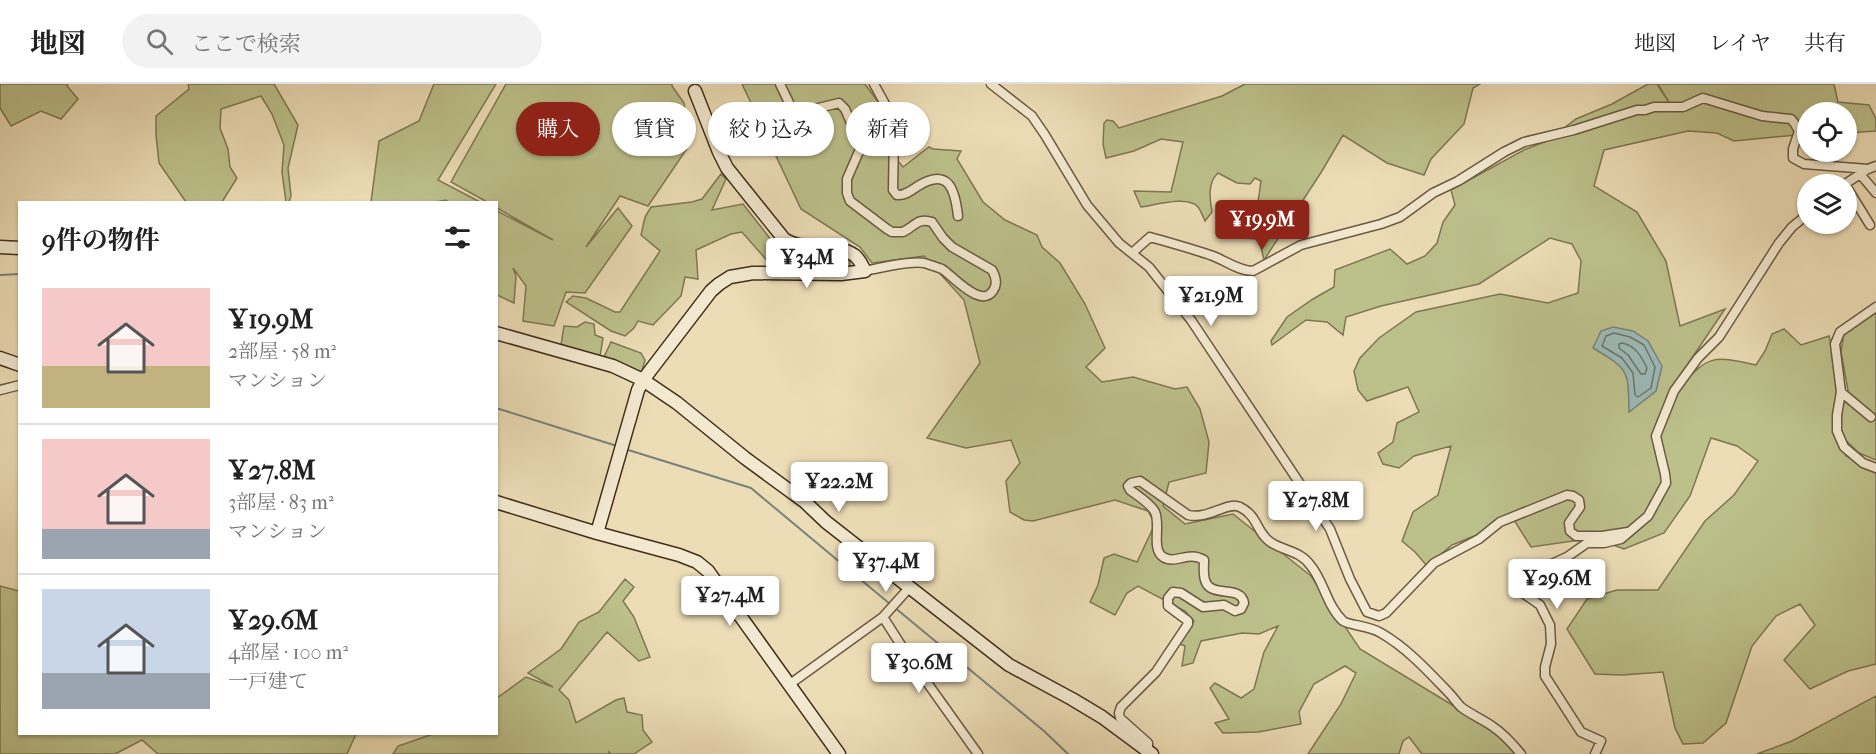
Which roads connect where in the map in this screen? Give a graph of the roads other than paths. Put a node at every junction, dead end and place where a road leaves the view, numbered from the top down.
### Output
1 (780, 84) edge
2 (874, 84) edge
3 (991, 84) edge
4 (695, 92) dead end
5 (1868, 170) edge
6 (1876, 193) edge
7 (1857, 203) edge
8 (958, 216) dead end
9 (1797, 223) edge
10 (1870, 225) dead end
11 (0, 247) edge
12 (18, 248) edge
13 (1132, 253) junction
14 (865, 271) junction
15 (1876, 306) edge
16 (498, 334) edge
17 (0, 358) edge
18 (18, 364) edge
19 (643, 380) junction
20 (18, 386) edge
21 (0, 390) edge
22 (1841, 392) junction
23 (1871, 417) dead end
24 (1876, 468) edge
25 (498, 503) edge
26 (1628, 532) junction
27 (597, 533) junction
28 (909, 588) junction
29 (1379, 616) junction
30 (883, 617) junction
31 (1381, 632) junction
32 (789, 684) junction
33 (1150, 752) edge
34 (839, 754) edge
35 (978, 754) edge
36 (1521, 754) edge
37 (1595, 754) edge

1 - 14 street
2 - 8 street
3 - 13 street
4 - 14 street
5 - 6 street
5 - 13 street
7 - 10 street
9 - 26 street
11 - 12 street
13 - 29 street
14 - 19 street
15 - 22 street
16 - 19 street
17 - 18 street
19 - 27 street
19 - 28 street
20 - 21 street
22 - 23 street
22 - 24 street
25 - 27 street
26 - 29 street
26 - 37 street
27 - 32 street
28 - 30 street
28 - 33 street
29 - 31 street
30 - 32 street
30 - 35 street
31 - 33 street
31 - 36 street
32 - 34 street

